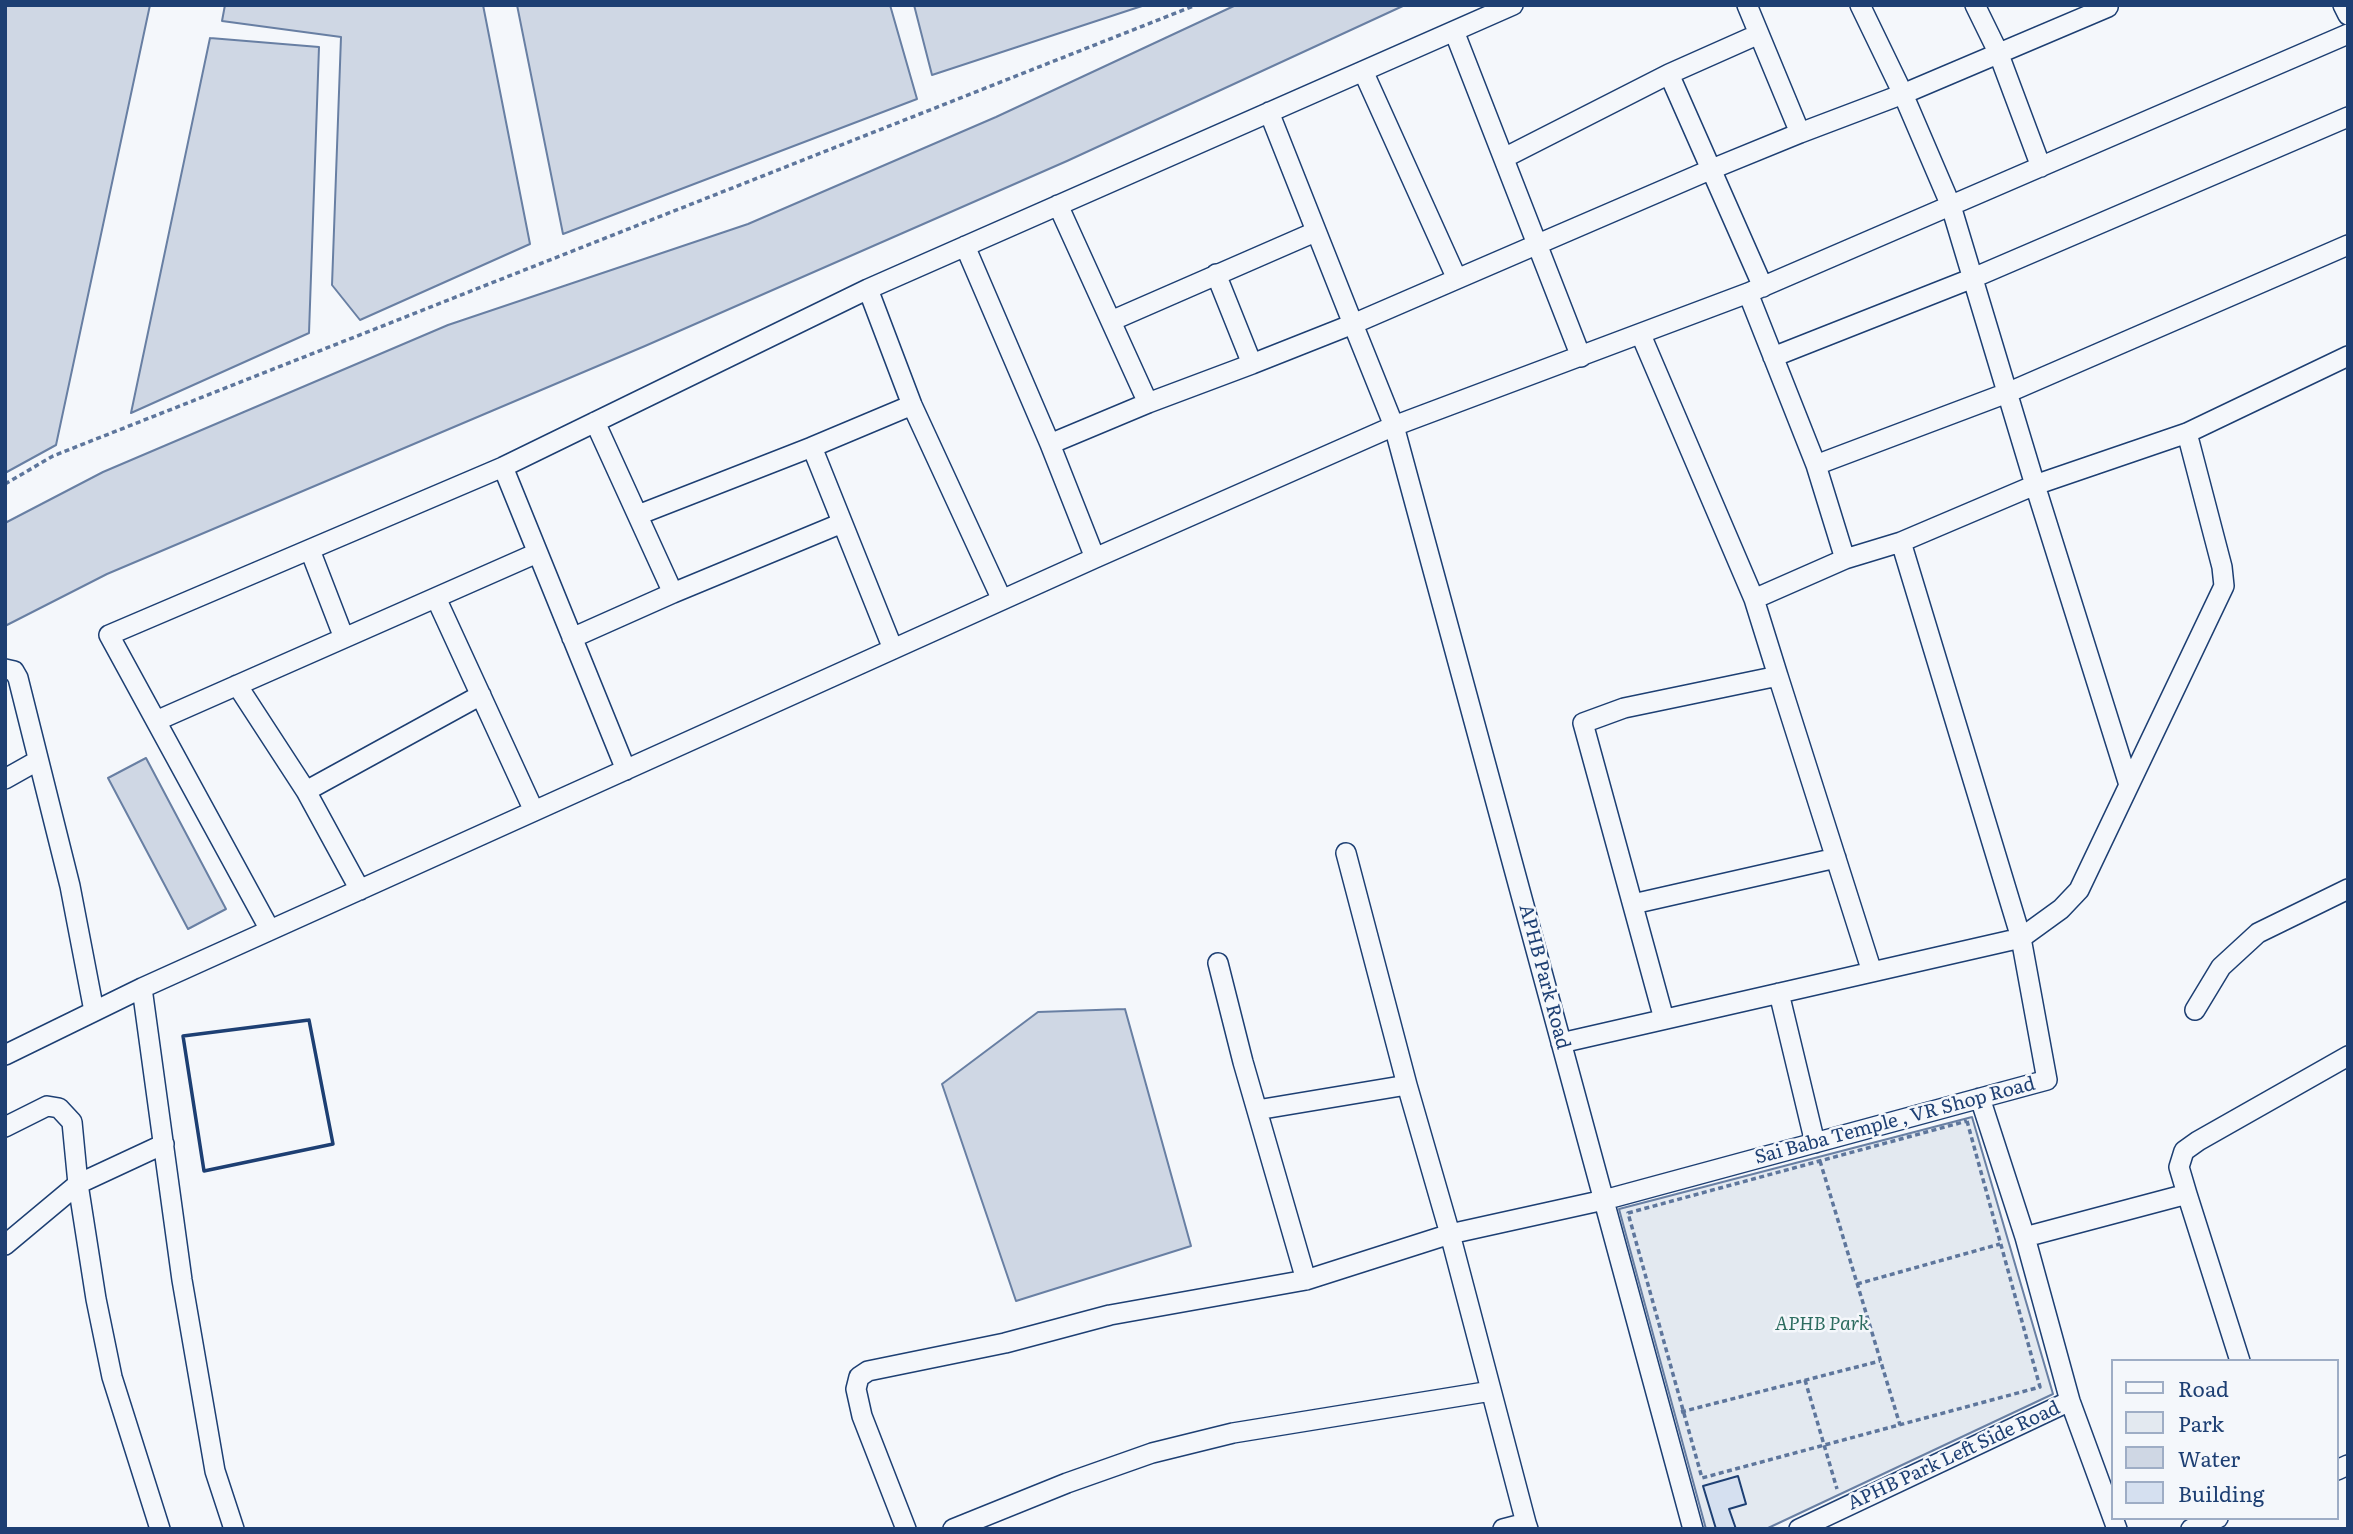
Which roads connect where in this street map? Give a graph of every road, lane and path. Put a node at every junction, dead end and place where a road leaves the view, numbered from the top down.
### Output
1 (1196, 5) edge
2 (1513, 5) edge
3 (1747, 5) edge
4 (1860, 5) edge
5 (1975, 5) edge
6 (2343, 5) edge
7 (2109, 6) edge
8 (2348, 15) edge
9 (1454, 31) junction
10 (1759, 34) junction
11 (2348, 34) edge
12 (1998, 52) junction
13 (1363, 71) junction
14 (1669, 74) junction
15 (1903, 94) junction
16 (1269, 112) junction
17 (2348, 117) edge
18 (1800, 133) junction
19 (1504, 158) junction
20 (2041, 167) junction
21 (1712, 169) junction
22 (1058, 205) junction
23 (1951, 206) junction
24 (1315, 232) junction
25 (1537, 245) junction
26 (2348, 245) edge
27 (965, 246) junction
28 (1216, 274) junction
29 (1973, 278) junction
30 (1457, 279) junction
31 (868, 289) junction
32 (1755, 290) junction
33 (1111, 321) junction
34 (1353, 324) junction
35 (1641, 335) junction
36 (1581, 357) junction
37 (1773, 357) junction
38 (2344, 357) edge
39 (1252, 364) junction
40 (2007, 393) junction
41 (1148, 403) junction
42 (912, 405) junction
43 (595, 422) junction
44 (1394, 426) junction
45 (2187, 433) junction
46 (1050, 444) junction
47 (812, 447) junction
48 (1816, 465) junction
49 (503, 467) junction
50 (5, 484) edge
51 (2035, 485) junction
52 (638, 515) junction
53 (842, 523) junction
54 (1901, 542) junction
55 (310, 550) junction
56 (537, 553) junction
57 (1095, 558) junction
58 (1845, 559) junction
59 (673, 593) junction
60 (436, 598) junction
61 (1754, 599) junction
62 (1002, 600) junction
63 (344, 638) junction
64 (572, 638) junction
65 (893, 649) junction
66 (5, 669) edge
67 (1778, 676) junction
68 (237, 685) junction
69 (481, 695) junction
70 (156, 721) junction
71 (37, 761) junction
72 (626, 769) junction
73 (5, 779) edge
74 (2129, 785) junction
75 (306, 791) junction
76 (534, 811) junction
77 (1346, 853) dead end
78 (1836, 858) junction
79 (2348, 889) edge
80 (360, 890) junction
81 (1633, 904) junction
82 (270, 930) junction
83 (2021, 938) junction
84 (1218, 963) dead end
85 (1872, 972) junction
86 (130, 993) junction
87 (1779, 993) junction
88 (2195, 1010) dead end
89 (94, 1011) junction
90 (1664, 1019) junction
91 (1561, 1043) junction
92 (5, 1055) edge
93 (2348, 1056) edge
94 (1407, 1085) junction
95 (1980, 1098) junction
96 (1257, 1110) junction
97 (5, 1127) edge
98 (164, 1144) junction
99 (1817, 1152) junction
100 (78, 1184) junction
101 (2187, 1194) junction
102 (1604, 1200) junction
103 (1450, 1234) junction
104 (2025, 1237) junction
105 (2001, 1244) junction
106 (5, 1245) edge
107 (1306, 1280) junction
108 (1857, 1284) junction
109 (2239, 1359) edge
110 (1880, 1361) junction
111 (1805, 1380) junction
112 (1491, 1391) junction
113 (2070, 1401) junction
114 (1683, 1412) junction
115 (1662, 1417) junction
116 (1900, 1424) junction
117 (1824, 1445) junction
118 (1843, 1508) junction
119 (2112, 1515) edge
120 (2213, 1520) edge
121 (1527, 1526) edge
122 (904, 1528) edge
123 (160, 1529) edge
124 (234, 1529) edge
125 (953, 1529) edge
126 (1503, 1529) edge
127 (1693, 1529) edge
128 (1799, 1529) edge
129 (2191, 1529) edge

1 - 50 path
2 - 9 street
3 - 10 street
4 - 15 street
5 - 12 street
6 - 8 street
7 - 12 street
9 - 13 street
9 - 19 street
10 - 14 street
10 - 18 street
11 - 20 street
12 - 15 street
12 - 20 street
13 - 16 street
13 - 30 street
14 - 19 street
14 - 21 street
15 - 18 street
15 - 23 street
16 - 22 street
16 - 24 street, APHB Park Road
17 - 29 street
18 - 21 street
19 - 25 street
20 - 23 street
21 - 25 street
21 - 32 street
22 - 27 street
22 - 33 street
23 - 29 street
23 - 32 street
24 - 28 street
24 - 34 street, APHB Park Road
25 - 30 street
25 - 36 street
26 - 40 street
27 - 31 street
27 - 46 street
28 - 33 street
28 - 39 street
29 - 37 street
29 - 40 street
30 - 34 street
31 - 42 street
31 - 43 street
32 - 35 street
32 - 37 street
33 - 41 street
34 - 39 street
34 - 44 street, APHB Park Road
35 - 36 street
35 - 61 street
36 - 44 street
37 - 48 street
38 - 45 street
39 - 41 street
40 - 48 street
40 - 51 street
41 - 46 street
42 - 47 street
42 - 62 street
43 - 49 street
43 - 52 street
44 - 57 street
44 - 91 street, APHB Park Road
45 - 51 street
45 - 74 street
46 - 57 street
47 - 52 street
47 - 53 street
48 - 58 street
49 - 55 street
49 - 56 street
51 - 54 street
51 - 74 street
52 - 59 street
53 - 59 street
53 - 65 street
54 - 58 street
54 - 83 street
55 - 63 street
55 - 70 street
56 - 60 street
56 - 64 street
57 - 62 street
58 - 61 street
59 - 64 street
60 - 63 street
60 - 69 street
61 - 67 street
62 - 65 street
63 - 68 street
64 - 72 street
65 - 72 street
66 - 71 street
67 - 78 street
67 - 81 street
68 - 70 street
68 - 75 street
69 - 75 street
69 - 76 street
70 - 82 street
71 - 73 street
71 - 89 street
72 - 76 street
74 - 83 street
75 - 80 street
76 - 80 street
77 - 94 street
78 - 81 street
78 - 85 street
79 - 88 street
80 - 82 street
81 - 90 street
82 - 86 street
83 - 85 street
83 - 95 street, Sai Baba Temple , VR Shop Road
84 - 96 street
85 - 87 street
86 - 89 street
86 - 98 street
87 - 90 street
87 - 99 street
89 - 92 street
90 - 91 street
91 - 102 street, APHB Park Road
93 - 101 street
94 - 96 street
94 - 103 street
95 - 99 street, Sai Baba Temple , VR Shop Road
95 - 104 street
96 - 107 street
97 - 100 street
98 - 100 street
98 - 124 street
99 - 102 street, Sai Baba Temple , VR Shop Road
99 - 105 path
99 - 108 path
99 - 114 path
100 - 106 street
100 - 123 street
101 - 104 street
101 - 109 street
102 - 103 street, Sai Baba Temple , VR Shop Road
102 - 115 street, APHB Park Road
103 - 107 street, Sai Baba Temple , VR Shop Road
103 - 112 street
104 - 113 street
105 - 108 path
105 - 116 path
107 - 122 street, Sai Baba Temple , VR Shop Road
108 - 110 path
110 - 111 path
110 - 116 path
111 - 114 path
111 - 117 path
112 - 121 street
112 - 125 street
113 - 118 street, APHB Park Left Side Road
113 - 119 street
114 - 115 path
114 - 117 path
115 - 127 street, APHB Park Road
116 - 117 path
117 - 118 path
118 - 128 street, APHB Park Left Side Road
120 - 129 street
121 - 126 street

